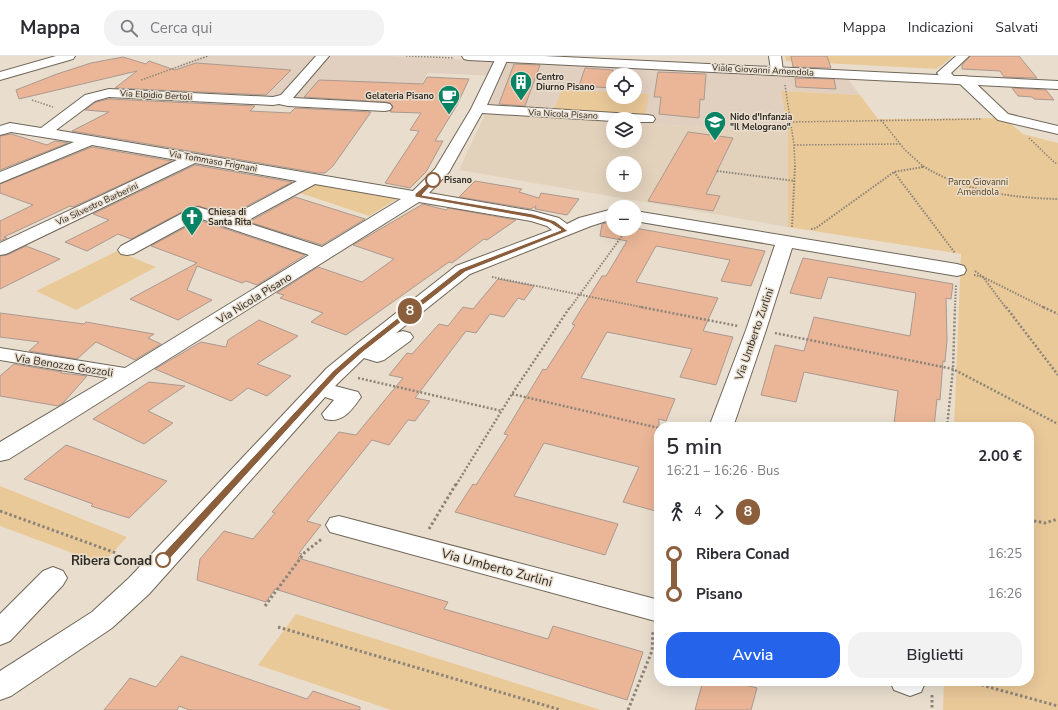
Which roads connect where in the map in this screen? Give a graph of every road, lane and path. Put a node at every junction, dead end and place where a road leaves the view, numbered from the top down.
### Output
1 (29, 56) edge
2 (47, 56) edge
3 (69, 56) edge
4 (74, 56) edge
5 (324, 56) edge
6 (406, 56) edge
7 (566, 56) edge
8 (963, 56) edge
9 (464, 57) edge
10 (503, 57) edge
11 (778, 68) edge
12 (2, 71) edge
13 (950, 77) junction
14 (1058, 80) edge
15 (1058, 85) edge
16 (32, 100) dead end
17 (282, 100) junction
18 (385, 107) dead end
19 (56, 108) dead end
20 (478, 109) junction
21 (648, 119) dead end
22 (982, 119) dead end
23 (881, 120) junction
24 (790, 122) junction
25 (770, 126) dead end
26 (791, 128) junction
27 (5, 129) edge
28 (1058, 130) edge
29 (42, 133) junction
30 (1033, 138) dead end
31 (90, 141) junction
32 (901, 144) junction
33 (794, 145) junction
34 (194, 158) junction
35 (1058, 163) edge
36 (923, 167) junction
37 (717, 171) dead end
38 (894, 172) junction
39 (0, 178) edge
40 (314, 178) junction
41 (795, 180) junction
42 (417, 196) junction
43 (1058, 198) edge
44 (606, 216) edge
45 (642, 217) edge
46 (231, 223) junction
47 (565, 231) junction
48 (621, 236) edge
49 (788, 237) junction
50 (0, 250) edge
51 (127, 250) dead end
52 (324, 254) junction
53 (964, 269) junction
54 (462, 270) junction
55 (983, 277) junction
56 (578, 295) junction
57 (1058, 314) edge
58 (756, 330) junction
59 (403, 337) dead end
60 (361, 350) junction
61 (0, 354) edge
62 (953, 369) junction
63 (336, 373) junction
64 (129, 375) junction
65 (1058, 375) edge
66 (320, 389) junction
67 (512, 394) junction
68 (502, 411) junction
69 (333, 414) dead end
70 (723, 422) edge
71 (948, 422) edge
72 (1058, 424) edge
73 (654, 427) edge
74 (0, 453) edge
75 (0, 512) edge
76 (1058, 519) edge
77 (1034, 521) edge
78 (339, 525) joint
79 (419, 546) junction
80 (116, 554) dead end
81 (53, 578) dead end
82 (654, 604) edge
83 (265, 606) dead end
84 (278, 627) dead end
85 (0, 633) edge
86 (654, 633) edge
87 (985, 686) edge
88 (0, 687) edge
89 (1058, 706) edge
90 (561, 710) edge
91 (628, 710) edge

1 - 12 street
2 - 12 street
3 - 12 street
4 - 12 street
5 - 17 street
6 - 9 path
7 - 11 street, Viale Giovanni Amendola
8 - 13 street
9 - 10 street, Viale Giovanni Amendola
10 - 11 street, Viale Giovanni Amendola
10 - 20 street, Via Nicola Pisano
11 - 13 street, Viale Giovanni Amendola
11 - 24 path
13 - 14 street, Viale Giovanni Amendola
13 - 15 street, Viale Giovanni Amendola
13 - 28 street
16 - 19 path
17 - 18 street, Via Elpidio Bertoli
17 - 29 street, Via Elpidio Bertoli
20 - 21 street, Via Nicola Pisano
20 - 42 street, Via Nicola Pisano
22 - 23 path
23 - 24 path
23 - 32 path
24 - 26 path
25 - 26 path
26 - 33 path
27 - 29 street, Via Tommaso Frignani
29 - 31 street, Via Tommaso Frignani
30 - 35 path
31 - 34 street, Via Tommaso Frignani
31 - 39 street
32 - 33 path
32 - 36 path
33 - 41 path
34 - 40 street, Via Tommaso Frignani
34 - 50 street, Via Silvestro Barberini
36 - 38 path
36 - 43 path
37 - 41 path
38 - 49 path
38 - 53 path
40 - 42 street, Via Tommaso Frignani
40 - 46 street
41 - 49 path
42 - 47 street, Via Tommaso Frignani
42 - 52 street, Via Nicola Pisano
44 - 47 street
45 - 49 street
46 - 51 street
46 - 52 street
47 - 54 street
48 - 56 path
49 - 53 street
49 - 58 street, Via Umberto Zurlini
52 - 64 street, Via Nicola Pisano
53 - 55 path
53 - 55 path
53 - 62 path
54 - 56 path
54 - 60 street
55 - 57 path
55 - 65 path
56 - 58 path
56 - 67 path
58 - 62 path
58 - 70 street, Via Umberto Zurlini
59 - 60 street
60 - 63 street
61 - 64 street, Via Benozzo Gozzoli
62 - 71 path
62 - 72 path
63 - 66 street
63 - 68 path
64 - 74 street, Via Nicola Pisano
66 - 69 street
66 - 88 street
67 - 68 path
67 - 73 path
68 - 79 path
75 - 80 path
76 - 77 path
78 - 79 street, Via Umberto Zurlini
78 - 83 path
79 - 82 street, Via Umberto Zurlini
81 - 85 street
84 - 90 path
86 - 91 path
87 - 89 path

